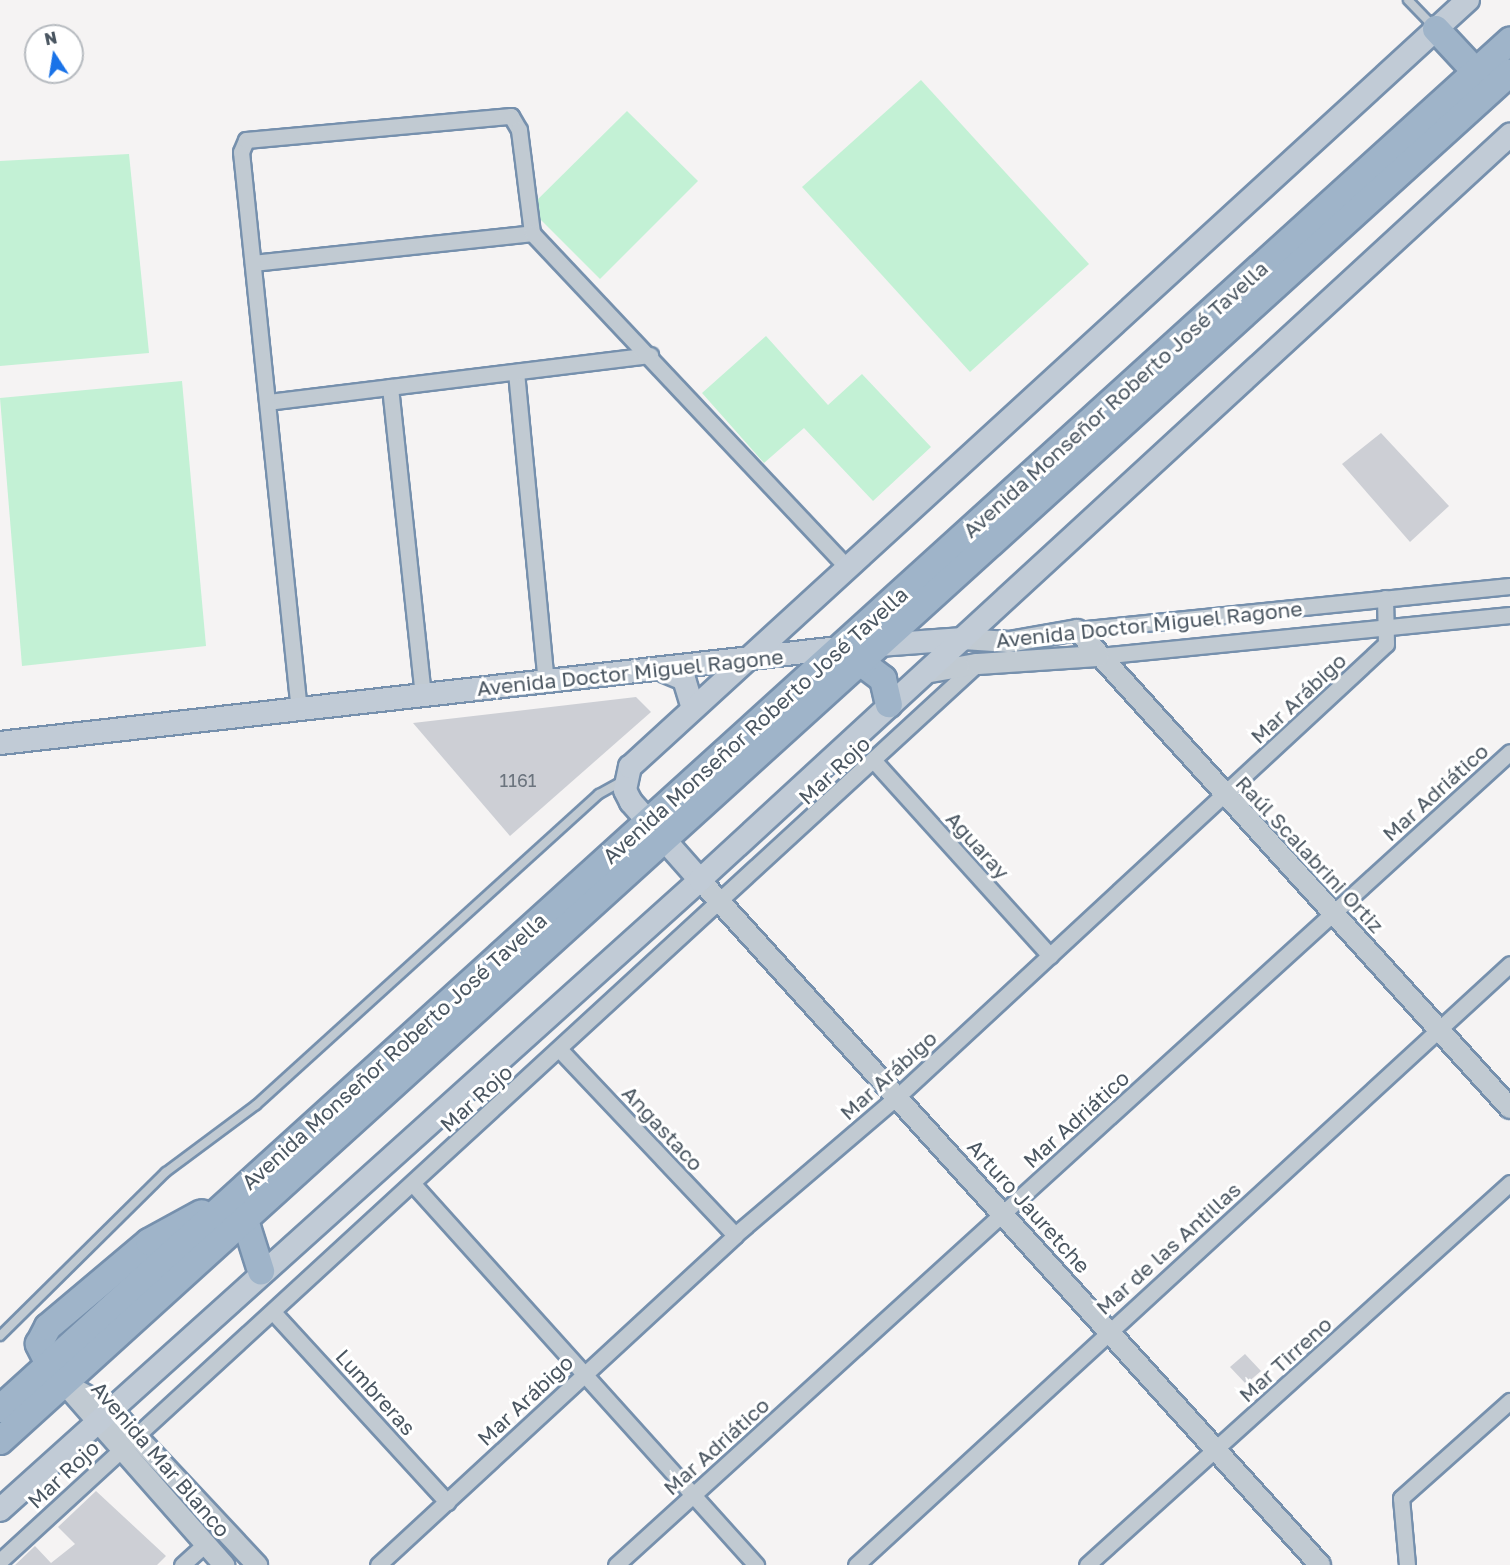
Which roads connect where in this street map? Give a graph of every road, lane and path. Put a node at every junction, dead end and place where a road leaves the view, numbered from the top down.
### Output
1 (1408, 0) edge
2 (1468, 0) edge
3 (1436, 29) junction
4 (1510, 41) edge
5 (1476, 72) junction
6 (1510, 73) edge
7 (1510, 135) edge
8 (532, 233) junction
9 (253, 263) junction
10 (650, 355) junction
11 (516, 372) junction
12 (390, 387) junction
13 (268, 402) junction
14 (848, 568) junction
15 (1510, 586) edge
16 (1385, 598) junction
17 (1510, 615) edge
18 (1390, 629) junction
19 (1077, 630) junction
20 (963, 639) junction
21 (839, 648) junction
22 (871, 651) junction
23 (1100, 656) junction
24 (747, 659) junction
25 (977, 664) junction
26 (665, 671) junction
27 (925, 674) junction
28 (546, 683) junction
29 (423, 695) junction
30 (889, 704) junction
31 (693, 708) junction
32 (299, 711) junction
33 (0, 743) edge
34 (1510, 752) edge
35 (875, 762) junction
36 (626, 779) junction
37 (1224, 797) junction
38 (655, 830) junction
39 (700, 880) junction
40 (721, 903) junction
41 (1334, 913) junction
42 (1050, 956) junction
43 (1510, 964) edge
44 (1437, 1031) junction
45 (560, 1050) junction
46 (898, 1096) junction
47 (1510, 1108) edge
48 (1510, 1183) edge
49 (412, 1184) junction
50 (240, 1206) junction
51 (1004, 1213) junction
52 (735, 1235) junction
53 (261, 1271) junction
54 (273, 1312) junction
55 (1108, 1331) junction
56 (0, 1336) edge
57 (57, 1375) junction
58 (583, 1375) junction
59 (1510, 1401) edge
60 (0, 1409) edge
61 (103, 1416) junction
62 (137, 1434) junction
63 (0, 1441) edge
64 (119, 1450) junction
65 (1216, 1450) junction
66 (693, 1496) junction
67 (447, 1502) junction
68 (0, 1510) edge
69 (204, 1545) junction
70 (0, 1561) edge
71 (182, 1565) edge
72 (224, 1565) edge
73 (257, 1565) edge
74 (378, 1565) edge
75 (616, 1565) edge
76 (756, 1565) edge
77 (856, 1565) edge
78 (1087, 1565) edge
79 (1320, 1565) edge
80 (1407, 1565) edge

1 - 3 lane
2 - 3 main road
3 - 5 highway
3 - 14 main road
4 - 5 highway, Avenida Monseñor Roberto José Tavella
5 - 21 highway, Avenida Monseñor Roberto José Tavella
6 - 22 highway, Avenida Monseñor Roberto José Tavella
7 - 20 main road
8 - 9 street
8 - 9 street
8 - 10 street
9 - 13 street
10 - 11 street
10 - 14 street
11 - 12 street
11 - 28 street
12 - 13 street
12 - 29 street
13 - 32 street
14 - 24 main road
15 - 16 street, Avenida Doctor Miguel Ragone
16 - 18 street
16 - 19 street, Avenida Doctor Miguel Ragone
17 - 18 street, Avenida Doctor Miguel Ragone
18 - 23 street, Avenida Doctor Miguel Ragone
18 - 37 street, Mar Arábigo
19 - 20 street, Avenida Doctor Miguel Ragone
19 - 23 street, Raúl Scalabrini Ortiz
20 - 22 main road, Avenida Doctor Miguel Ragone
20 - 27 main road
21 - 22 highway
21 - 24 main road, Avenida Doctor Miguel Ragone
21 - 38 highway, Avenida Monseñor Roberto José Tavella
22 - 30 highway
22 - 38 highway, Avenida Monseñor Roberto José Tavella
23 - 25 street, Avenida Doctor Miguel Ragone
23 - 37 street, Raúl Scalabrini Ortiz
24 - 26 main road, Avenida Doctor Miguel Ragone
24 - 31 main road
25 - 27 street, Avenida Doctor Miguel Ragone
25 - 35 street, Mar Rojo
26 - 28 main road, Avenida Doctor Miguel Ragone
26 - 31 main road
27 - 30 main road
28 - 29 main road, Avenida Doctor Miguel Ragone
29 - 32 main road, Avenida Doctor Miguel Ragone
30 - 39 main road
31 - 36 main road
32 - 33 main road, Avenida Doctor Miguel Ragone
34 - 41 street, Mar Adriático
35 - 40 street, Mar Rojo
35 - 42 street, Aguaray
36 - 38 main road
36 - 56 lane
37 - 41 street, Raúl Scalabrini Ortiz
37 - 42 street, Mar Arábigo
38 - 39 main road
38 - 50 highway, Avenida Monseñor Roberto José Tavella
39 - 40 street, Arturo Jauretche
39 - 53 main road
40 - 45 street, Mar Rojo
40 - 46 street, Arturo Jauretche
41 - 44 street, Raúl Scalabrini Ortiz
41 - 51 street, Mar Adriático
42 - 46 street, Mar Arábigo
43 - 44 street, Mar de las Antillas
44 - 47 street, Raúl Scalabrini Ortiz
44 - 55 street, Mar de las Antillas
45 - 49 street, Mar Rojo
45 - 52 street, Angastaco
46 - 51 street, Arturo Jauretche
46 - 52 street, Mar Arábigo
48 - 65 street, Mar Tirreno
49 - 54 street, Mar Rojo
49 - 58 street
50 - 53 highway
50 - 57 highway, Avenida Monseñor Roberto José Tavella
50 - 57 highway
51 - 55 street, Arturo Jauretche
51 - 66 street, Mar Adriático
52 - 58 street, Mar Arábigo
53 - 61 main road
54 - 62 street, Mar Rojo
54 - 67 street, Lumbreras
55 - 65 street, Arturo Jauretche
55 - 77 street, Mar de las Antillas
57 - 60 highway, Avenida Monseñor Roberto José Tavella
57 - 61 street, Avenida Mar Blanco
57 - 63 highway, Avenida Monseñor Roberto José Tavella
58 - 66 street
58 - 67 street, Mar Arábigo
59 - 80 street
61 - 62 street, Avenida Mar Blanco
61 - 64 street, Avenida Mar Blanco
61 - 68 main road
62 - 64 street, Mar Rojo
62 - 73 street, Avenida Mar Blanco
64 - 69 street, Avenida Mar Blanco
64 - 70 street, Mar Rojo
65 - 78 street, Mar Tirreno
65 - 79 street, Arturo Jauretche
66 - 75 street, Mar Adriático
66 - 76 street
67 - 74 street, Mar Arábigo
69 - 71 street
69 - 72 street, Avenida Mar Blanco

